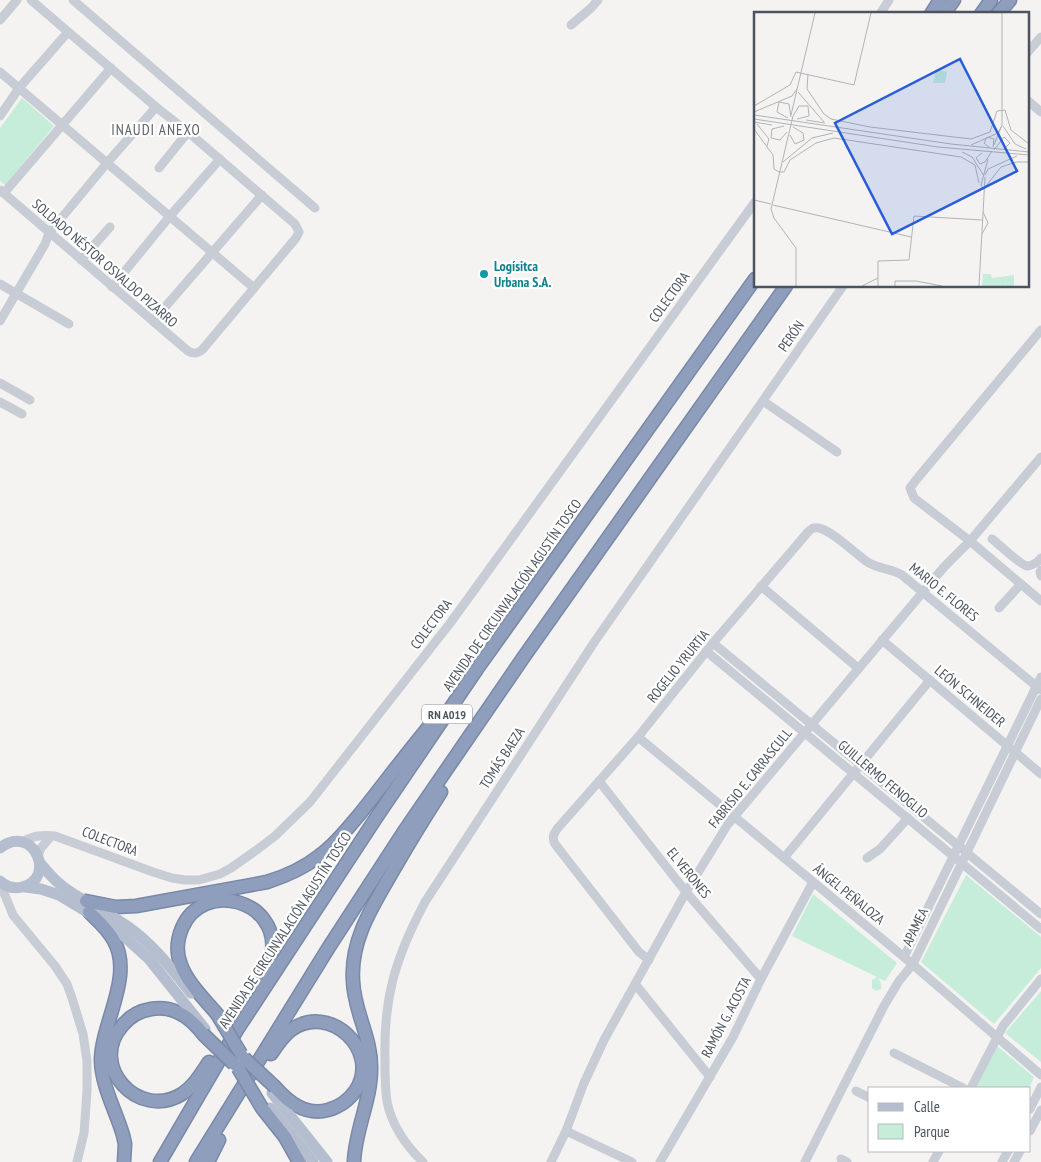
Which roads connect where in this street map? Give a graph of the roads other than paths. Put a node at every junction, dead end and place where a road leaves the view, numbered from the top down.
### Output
1 (17, 0) edge
2 (31, 0) edge
3 (73, 0) edge
4 (598, 0) edge
5 (889, 0) edge
6 (940, 0) edge
7 (954, 0) edge
8 (991, 0) edge
9 (1010, 0) edge
10 (881, 12) edge
11 (932, 12) edge
12 (945, 12) edge
13 (982, 12) edge
14 (1000, 12) edge
15 (0, 20) edge
16 (570, 25) dead end
17 (68, 32) junction
18 (1041, 37) edge
19 (1028, 52) edge
20 (111, 68) junction
21 (0, 72) edge
22 (19, 88) junction
23 (1028, 101) edge
24 (156, 108) junction
25 (1041, 112) edge
26 (0, 116) edge
27 (62, 126) junction
28 (188, 132) junction
29 (220, 159) junction
30 (107, 163) junction
31 (159, 168) dead end
32 (2, 192) edge
33 (262, 195) junction
34 (754, 203) edge
35 (315, 208) dead end
36 (170, 216) junction
37 (110, 227) dead end
38 (49, 233) junction
39 (212, 252) junction
40 (81, 260) junction
41 (754, 280) edge
42 (0, 284) edge
43 (112, 287) junction
44 (254, 288) junction
45 (785, 288) edge
46 (842, 288) edge
47 (16, 294) junction
48 (0, 321) edge
49 (153, 321) junction
50 (69, 324) dead end
51 (1041, 330) edge
52 (0, 383) edge
53 (30, 400) dead end
54 (762, 401) junction
55 (0, 402) edge
56 (22, 414) dead end
57 (837, 452) dead end
58 (1041, 457) edge
59 (823, 528) joint
60 (992, 538) dead end
61 (970, 541) junction
62 (1041, 558) edge
63 (1021, 563) junction
64 (1041, 570) edge
65 (1011, 575) junction
66 (1041, 576) edge
67 (1021, 584) junction
68 (761, 586) junction
69 (923, 591) junction
70 (1039, 596) edge
71 (999, 608) dead end
72 (882, 640) junction
73 (713, 643) junction
74 (706, 651) junction
75 (524, 658) junction
76 (858, 668) junction
77 (477, 669) junction
78 (1041, 677) edge
79 (930, 680) junction
80 (1039, 688) edge
81 (1041, 699) edge
82 (812, 724) junction
83 (804, 732) junction
84 (638, 737) junction
85 (1008, 746) junction
86 (1015, 752) junction
87 (861, 764) junction
88 (853, 773) junction
89 (1041, 774) edge
90 (599, 781) junction
91 (734, 816) junction
92 (908, 818) junction
93 (51, 836) junction
94 (22, 842) junction
95 (959, 845) junction
96 (0, 847) edge
97 (967, 852) junction
98 (954, 856) junction
99 (784, 858) junction
100 (867, 858) dead end
101 (39, 860) junction
102 (962, 863) junction
103 (0, 882) edge
104 (813, 882) junction
105 (22, 887) junction
106 (686, 892) junction
107 (8, 902) junction
108 (87, 906) junction
109 (1041, 914) edge
110 (1041, 929) edge
111 (904, 957) junction
112 (649, 960) junction
113 (913, 964) junction
114 (1041, 979) edge
115 (761, 980) junction
116 (636, 985) junction
117 (215, 1017) junction
118 (204, 1032) junction
119 (235, 1034) junction
120 (996, 1037) junction
121 (894, 1053) dead end
122 (239, 1061) junction
123 (1041, 1075) edge
124 (710, 1076) junction
125 (961, 1087) edge
126 (971, 1087) edge
127 (1041, 1087) edge
128 (239, 1091) junction
129 (856, 1091) dead end
130 (868, 1097) edge
131 (269, 1098) junction
132 (1031, 1106) edge
133 (1041, 1110) edge
134 (1031, 1129) edge
135 (566, 1131) junction
136 (77, 1162) edge
137 (124, 1162) edge
138 (160, 1162) edge
139 (196, 1162) edge
140 (208, 1162) edge
141 (299, 1162) edge
142 (313, 1162) edge
143 (327, 1162) edge
144 (354, 1162) edge
145 (423, 1162) edge
146 (551, 1162) edge
147 (632, 1162) edge
148 (660, 1162) edge
149 (805, 1162) edge

1 - 15 street
2 - 17 street
3 - 35 street
4 - 16 street
5 - 10 street
6 - 11 highway
7 - 12 highway
8 - 13 highway
9 - 14 highway
17 - 20 street
17 - 22 street
18 - 19 street
20 - 24 street
20 - 27 street
21 - 22 street
22 - 26 street
22 - 27 street
23 - 25 street
24 - 28 street
24 - 30 street
27 - 30 street
27 - 32 street
28 - 29 street
28 - 31 street
29 - 33 street
29 - 36 street
30 - 36 street
30 - 38 street
32 - 38 street, SOLDADO NÉSTOR OSVALDO PIZARRO
33 - 39 street
33 - 44 street
34 - 93 street, COLECTORA
36 - 39 street
36 - 43 street
37 - 40 street
38 - 40 street, SOLDADO NÉSTOR OSVALDO PIZARRO
38 - 47 street
39 - 44 street
39 - 49 street
40 - 43 street, SOLDADO NÉSTOR OSVALDO PIZARRO
41 - 77 highway, AVENIDA DE CIRCUNVALACIÓN AGUSTÍN TOSCO / RN A019
42 - 47 street
43 - 49 street, SOLDADO NÉSTOR OSVALDO PIZARRO
44 - 49 street, SOLDADO NÉSTOR OSVALDO PIZARRO
45 - 75 highway, RN A019
46 - 54 street, PERÓN
47 - 48 street
47 - 50 street
51 - 61 street
52 - 53 street
54 - 57 street
54 - 145 street, TOMÁS BAEZA
55 - 56 street
58 - 61 street, FABRISIO E. CARRASCULL
59 - 68 street, ROGELIO YRURTIA
59 - 69 street, MARIO E. FLORES
60 - 63 street
61 - 65 street
61 - 69 street, FABRISIO E. CARRASCULL
62 - 63 street
63 - 65 street
64 - 66 street
65 - 67 street
67 - 70 street
67 - 71 street
68 - 73 street, ROGELIO YRURTIA
68 - 76 street
69 - 72 street, FABRISIO E. CARRASCULL
69 - 80 street, MARIO E. FLORES
72 - 76 street, FABRISIO E. CARRASCULL
72 - 79 street, LEÓN SCHNEIDER
73 - 74 street, ROGELIO YRURTIA
73 - 82 street, GUILLERMO FENOGLIO
74 - 83 street, GUILLERMO FENOGLIO
74 - 84 street, ROGELIO YRURTIA
75 - 128 highway, RN A019
75 - 144 highway
76 - 82 street, FABRISIO E. CARRASCULL
77 - 108 highway
77 - 119 highway, AVENIDA DE CIRCUNVALACIÓN AGUSTÍN TOSCO / RN A019
78 - 80 street, APAMEA
79 - 85 street, LEÓN SCHNEIDER
79 - 87 street
80 - 85 street, APAMEA
81 - 86 street, APAMEA
82 - 83 street, FABRISIO E. CARRASCULL
82 - 87 street, GUILLERMO FENOGLIO
83 - 88 street, GUILLERMO FENOGLIO
83 - 91 street, FABRISIO E. CARRASCULL
84 - 90 street, ROGELIO YRURTIA
84 - 91 street, ÁNGEL PEÑALOZA
85 - 86 street, LEÓN SCHNEIDER
85 - 95 street, APAMEA
86 - 89 street, LEÓN SCHNEIDER
86 - 97 street, APAMEA
87 - 88 street
87 - 95 street, GUILLERMO FENOGLIO
88 - 92 street, GUILLERMO FENOGLIO
88 - 99 street
90 - 106 street, EL VERONES
90 - 112 street, ROGELIO YRURTIA
91 - 99 street, ÁNGEL PEÑALOZA
91 - 106 street, FABRISIO E. CARRASCULL
92 - 98 street, GUILLERMO FENOGLIO
92 - 100 street
93 - 94 street
93 - 101 street
94 - 96 main road
94 - 101 main road
95 - 97 street, GUILLERMO FENOGLIO
95 - 98 street, APAMEA
97 - 102 street, APAMEA
97 - 109 street, GUILLERMO FENOGLIO
98 - 102 street, GUILLERMO FENOGLIO
98 - 111 street, APAMEA
99 - 104 street, ÁNGEL PEÑALOZA
101 - 105 main road
101 - 108 main road
102 - 110 street, GUILLERMO FENOGLIO
102 - 113 street, APAMEA
103 - 105 main road
103 - 107 street
104 - 111 street, ÁNGEL PEÑALOZA
104 - 115 street, RAMÓN G. ACOSTA
105 - 107 street
105 - 108 main road
106 - 112 street, FABRISIO E. CARRASCULL
106 - 115 street, EL VERONES
107 - 136 street
108 - 117 main road
108 - 118 main road
108 - 137 highway
111 - 113 street, ÁNGEL PEÑALOZA
112 - 116 street, FABRISIO E. CARRASCULL
113 - 120 street, ÁNGEL PEÑALOZA
113 - 149 street, APAMEA
114 - 120 street
115 - 124 street, RAMÓN G. ACOSTA
116 - 124 street
116 - 135 street, FABRISIO E. CARRASCULL
117 - 119 highway
117 - 122 highway, bridge
118 - 119 highway
118 - 122 highway, bridge
119 - 138 highway, AVENIDA DE CIRCUNVALACIÓN AGUSTÍN TOSCO / RN A019
120 - 123 street, ÁNGEL PEÑALOZA
120 - 126 street
121 - 125 street
122 - 131 highway, bridge
122 - 131 highway, bridge
124 - 148 street, RAMÓN G. ACOSTA
127 - 132 street
128 - 131 highway
128 - 139 highway, RN A019
128 - 140 highway
129 - 130 street
131 - 141 highway
131 - 142 main road
131 - 143 main road
133 - 134 street
135 - 146 street, FABRISIO E. CARRASCULL
135 - 147 street

